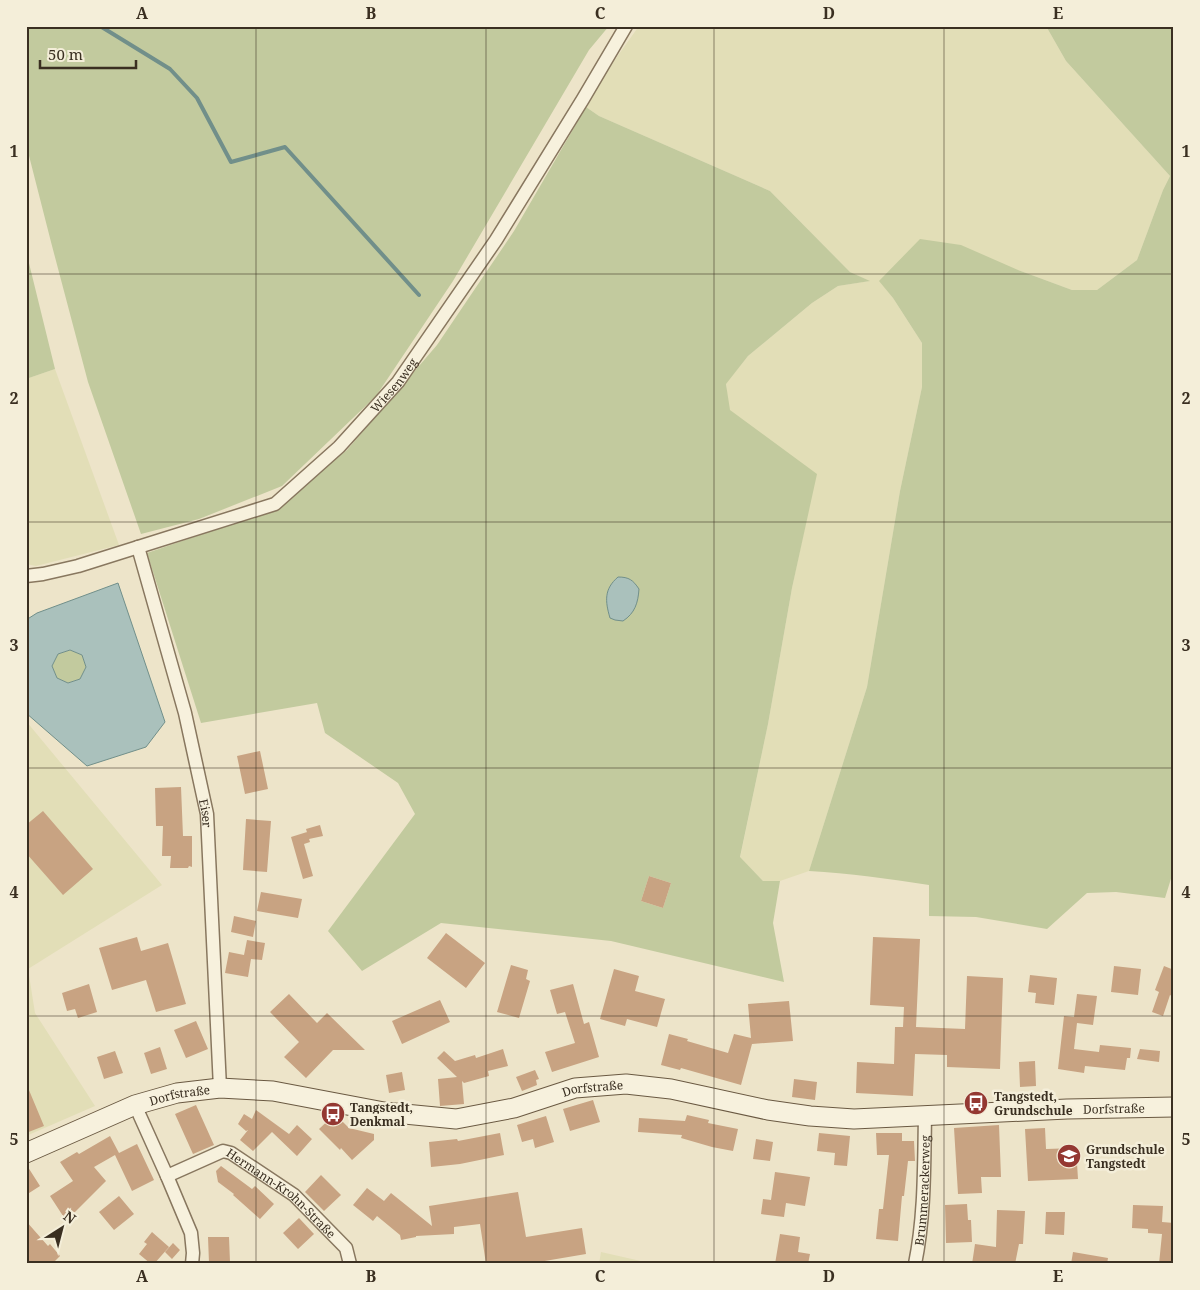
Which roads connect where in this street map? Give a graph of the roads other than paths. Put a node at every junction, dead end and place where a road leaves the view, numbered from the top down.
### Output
1 (626, 26) edge
2 (138, 547) junction
3 (26, 576) edge
4 (220, 1088) junction
5 (135, 1105) junction
6 (1174, 1106) edge
7 (925, 1116) junction
8 (26, 1153) edge
9 (168, 1176) junction
10 (192, 1264) edge
11 (350, 1264) edge
12 (915, 1264) edge

1 - 2 street, Wiesenweg
2 - 3 street, Wiesenweg
2 - 4 street, Eiser
4 - 5 main road, Dorfstraße
4 - 7 main road, Dorfstraße
5 - 8 main road, Dorfstraße
5 - 9 street
6 - 7 main road, Dorfstraße
7 - 12 street, Brummerackerweg
9 - 10 street
9 - 11 street, Hermann-Krohn-Straße

